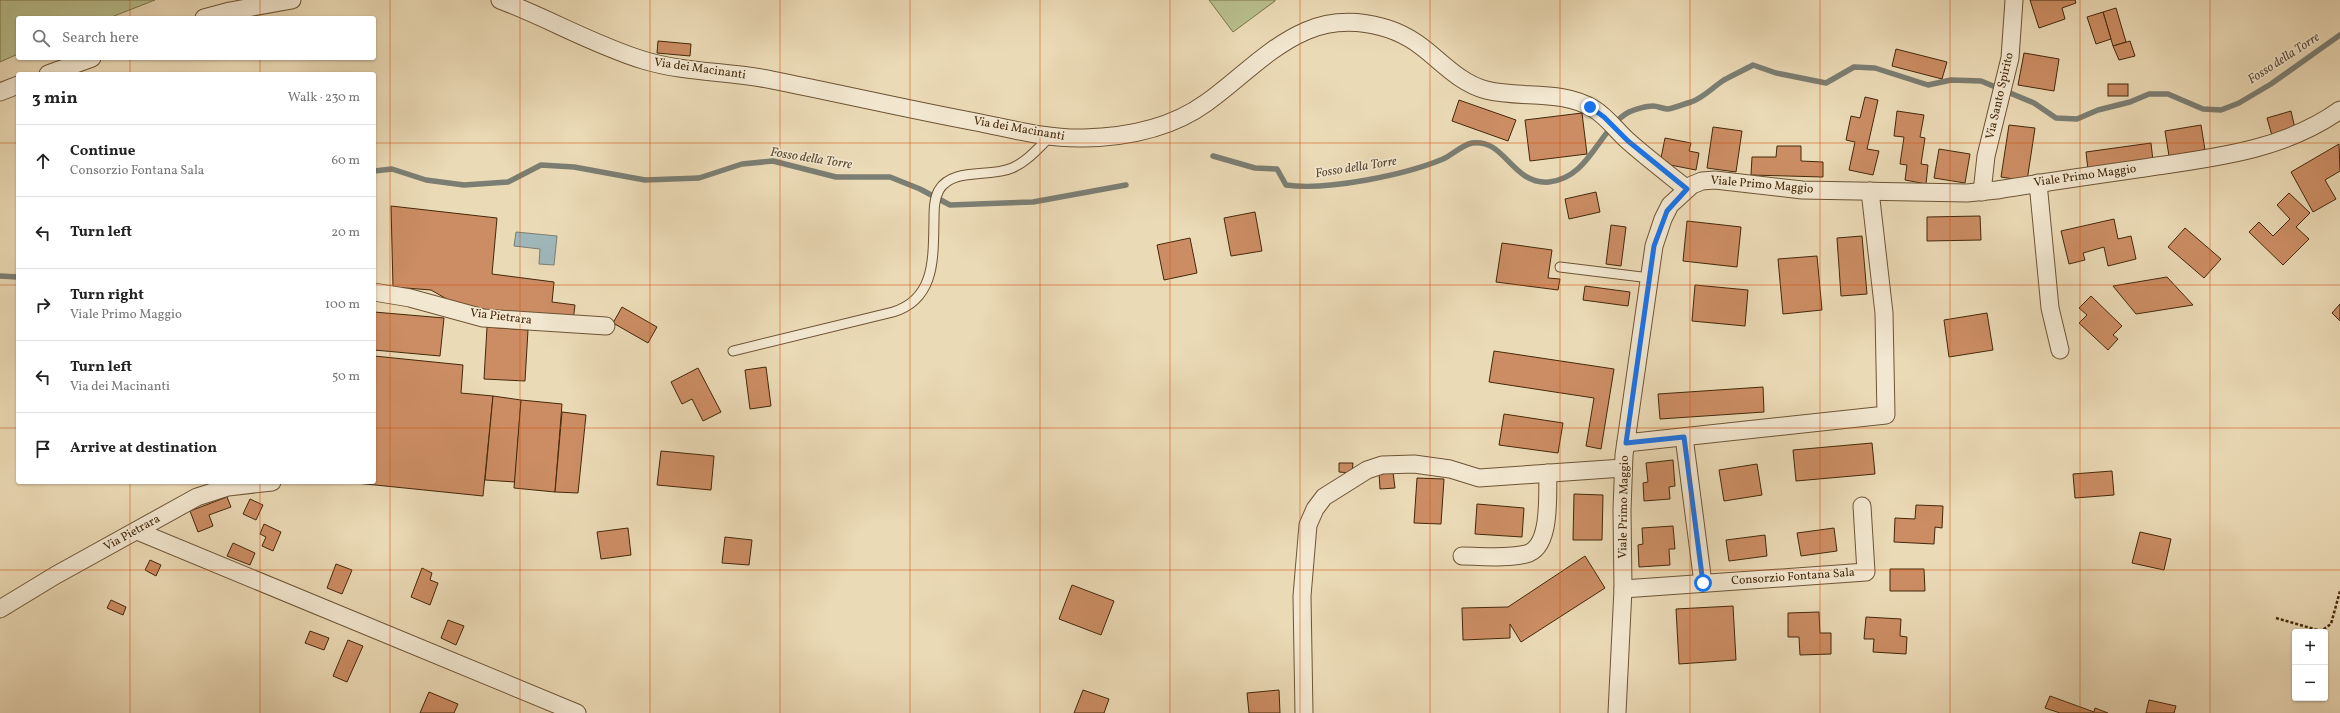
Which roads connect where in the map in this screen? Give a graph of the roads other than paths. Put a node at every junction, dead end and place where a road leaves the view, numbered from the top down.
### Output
1 (292, 0) edge
2 (500, 0) edge
3 (2014, 0) edge
4 (211, 16) edge
5 (86, 60) edge
6 (54, 72) edge
7 (16, 86) edge
8 (0, 92) edge
9 (2340, 110) edge
10 (1050, 136) junction
11 (2038, 183) junction
12 (1687, 189) junction
13 (1870, 191) junction
14 (1982, 192) junction
15 (1560, 267) dead end
16 (1650, 278) junction
17 (376, 292) edge
18 (606, 326) dead end
19 (732, 350) dead end
20 (2060, 350) dead end
21 (1684, 437) junction
22 (1626, 443) junction
23 (1623, 468) junction
24 (1548, 473) junction
25 (254, 484) edge
26 (1862, 506) dead end
27 (138, 530) junction
28 (1462, 556) dead end
29 (1703, 583) junction
30 (1623, 588) junction
31 (0, 609) edge
32 (577, 713) edge
33 (1304, 713) edge
34 (1618, 713) edge

1 - 4 street
2 - 10 street, Via dei Macinanti
3 - 14 street, Via Santo Spirito
5 - 6 street
7 - 8 street
9 - 11 street, Viale Primo Maggio
10 - 12 street, Via dei Macinanti
10 - 19 lane
11 - 14 street, Viale Primo Maggio
11 - 20 street
12 - 13 street, Viale Primo Maggio
12 - 16 street, Viale Primo Maggio
13 - 14 street, Viale Primo Maggio
13 - 21 street
15 - 16 lane
16 - 22 street, Viale Primo Maggio
17 - 18 street, Via Pietrara
21 - 22 street
21 - 29 street
22 - 23 street, Viale Primo Maggio
23 - 24 street
23 - 30 street, Viale Primo Maggio
24 - 28 street
24 - 33 street
25 - 27 street, Via Pietrara
26 - 29 street, Consorzio Fontana Sala
27 - 31 street, Via Pietrara
27 - 32 street
29 - 30 street, Consorzio Fontana Sala
30 - 34 street, Viale Primo Maggio

